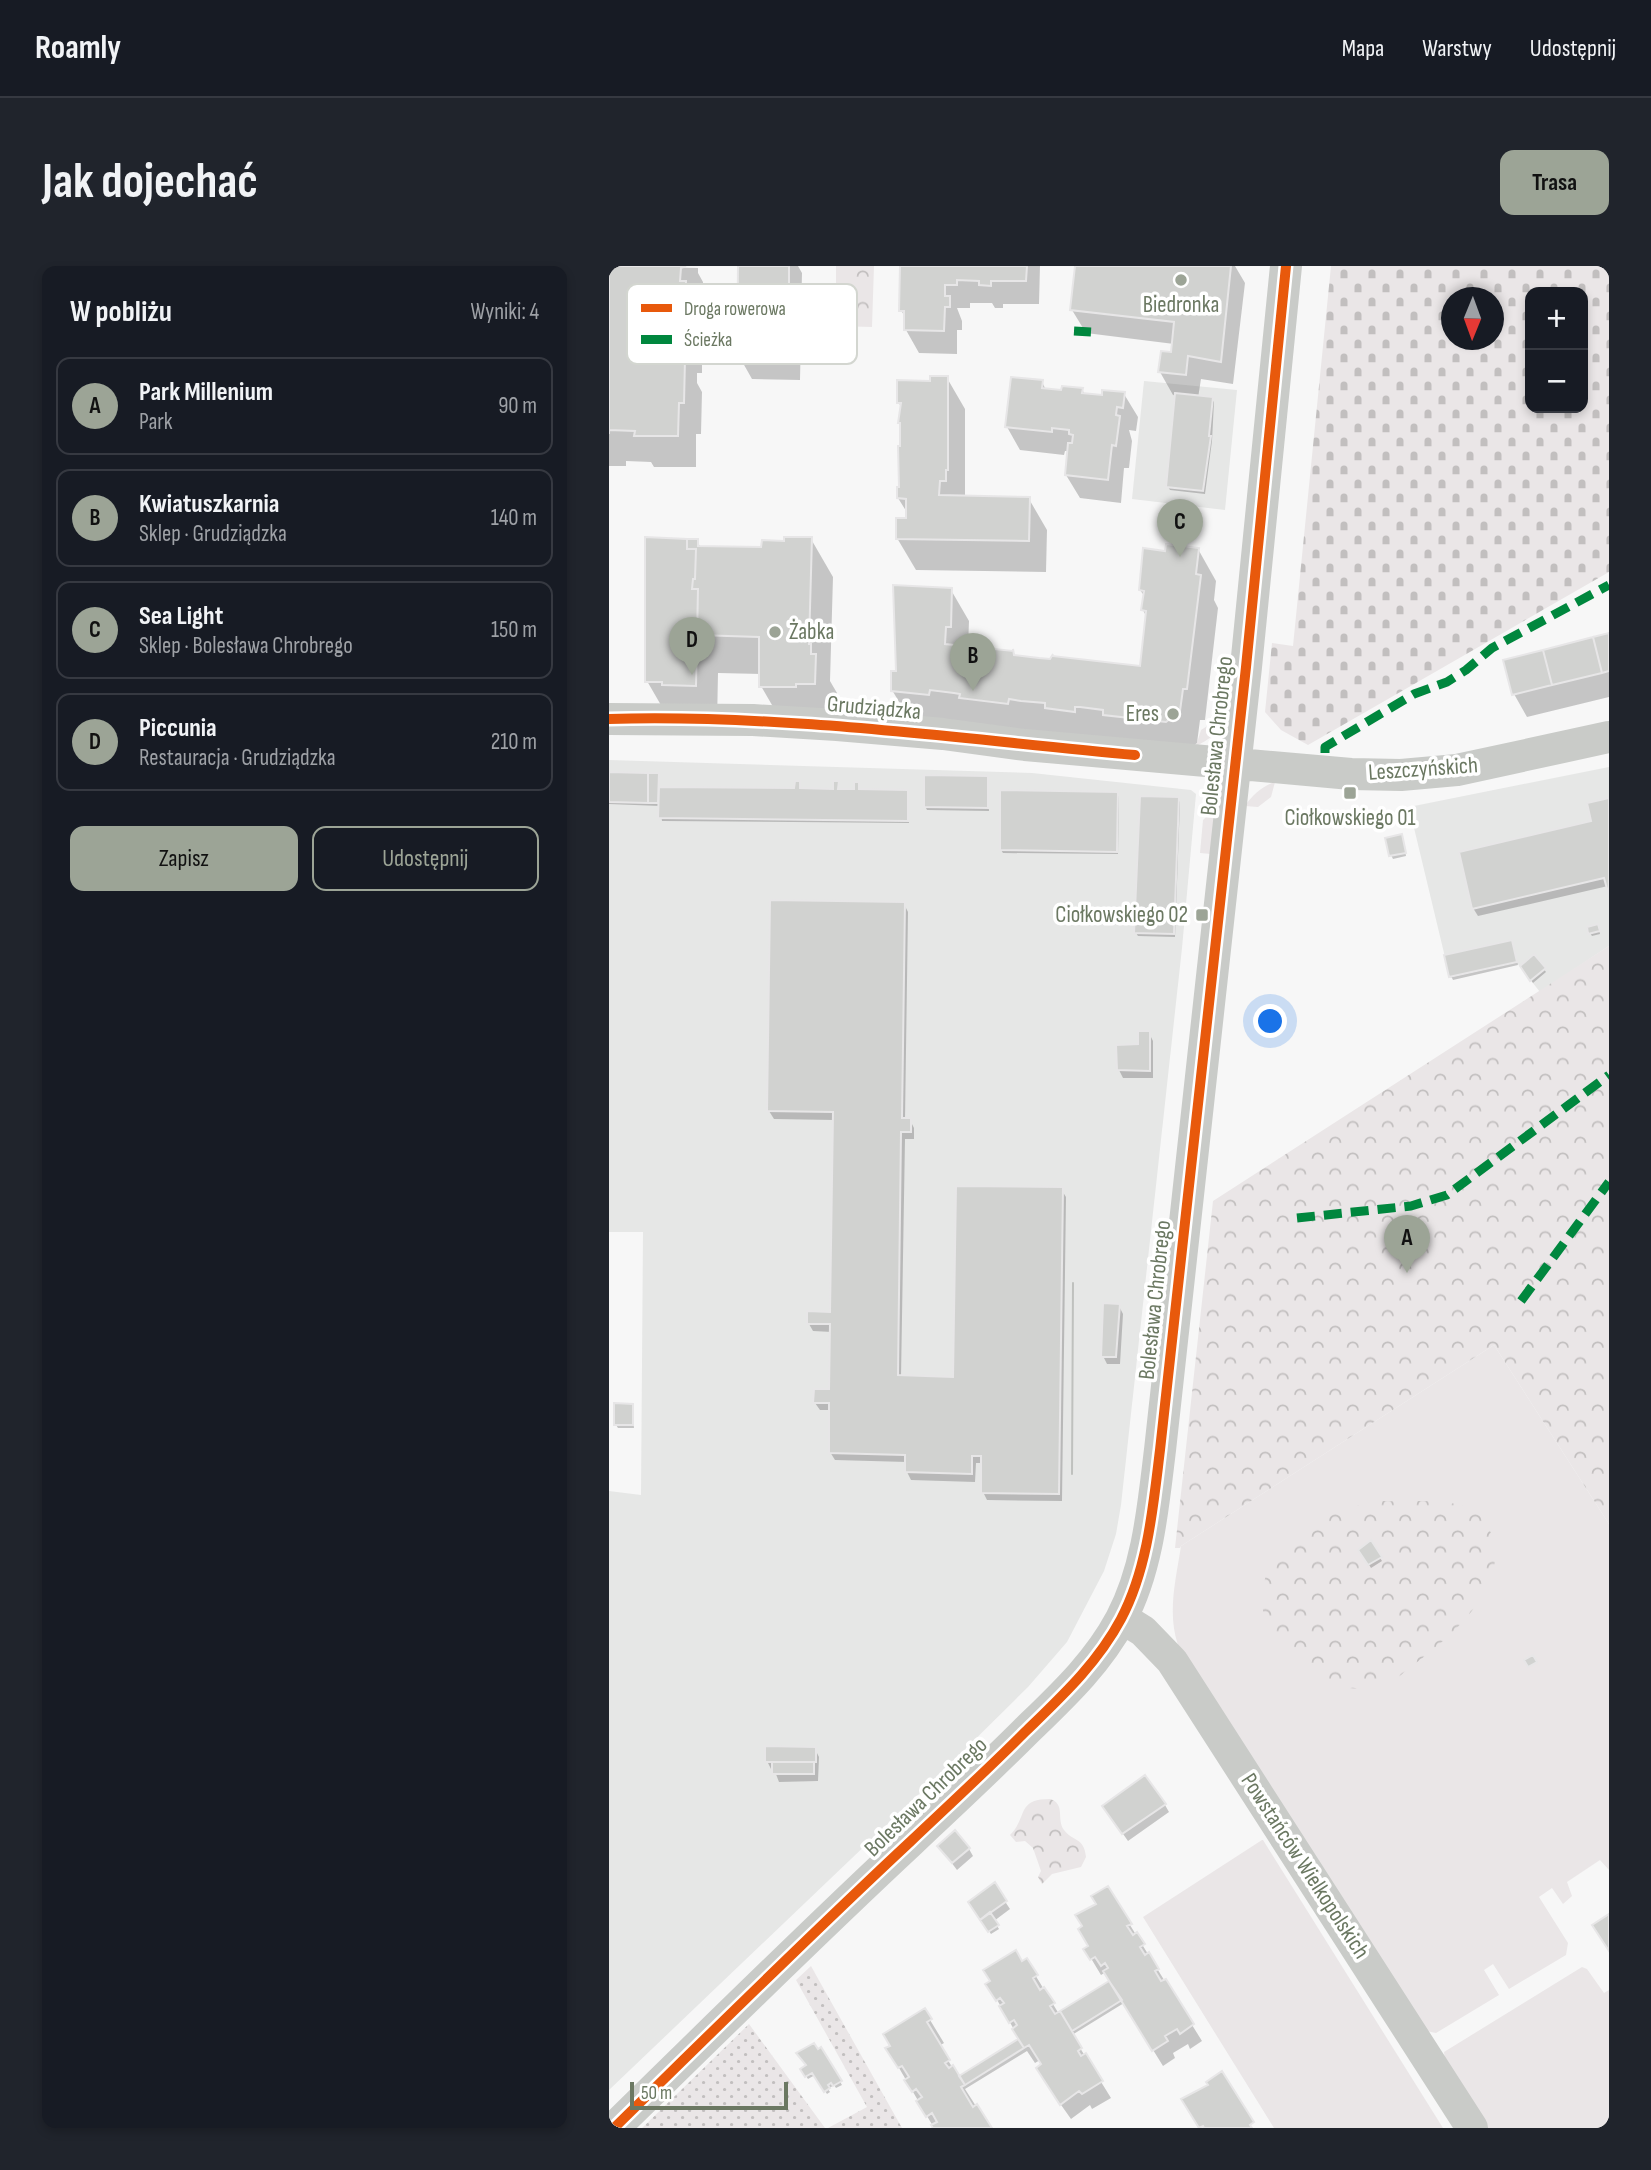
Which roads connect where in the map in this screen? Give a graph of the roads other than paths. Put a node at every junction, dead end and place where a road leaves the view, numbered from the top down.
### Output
1 (1286, 266) edge
2 (609, 719) edge
3 (1609, 737) edge
4 (1235, 762) junction
5 (1122, 1618) junction
6 (614, 2128) edge
7 (1472, 2128) edge

1 - 4 street, Bolesława Chrobrego
2 - 4 street, Grudziądzka
3 - 4 street, Leszczyńskich
4 - 5 street, Bolesława Chrobrego
5 - 6 street, Bolesława Chrobrego
5 - 7 street, Powstańców Wielkopolskich

